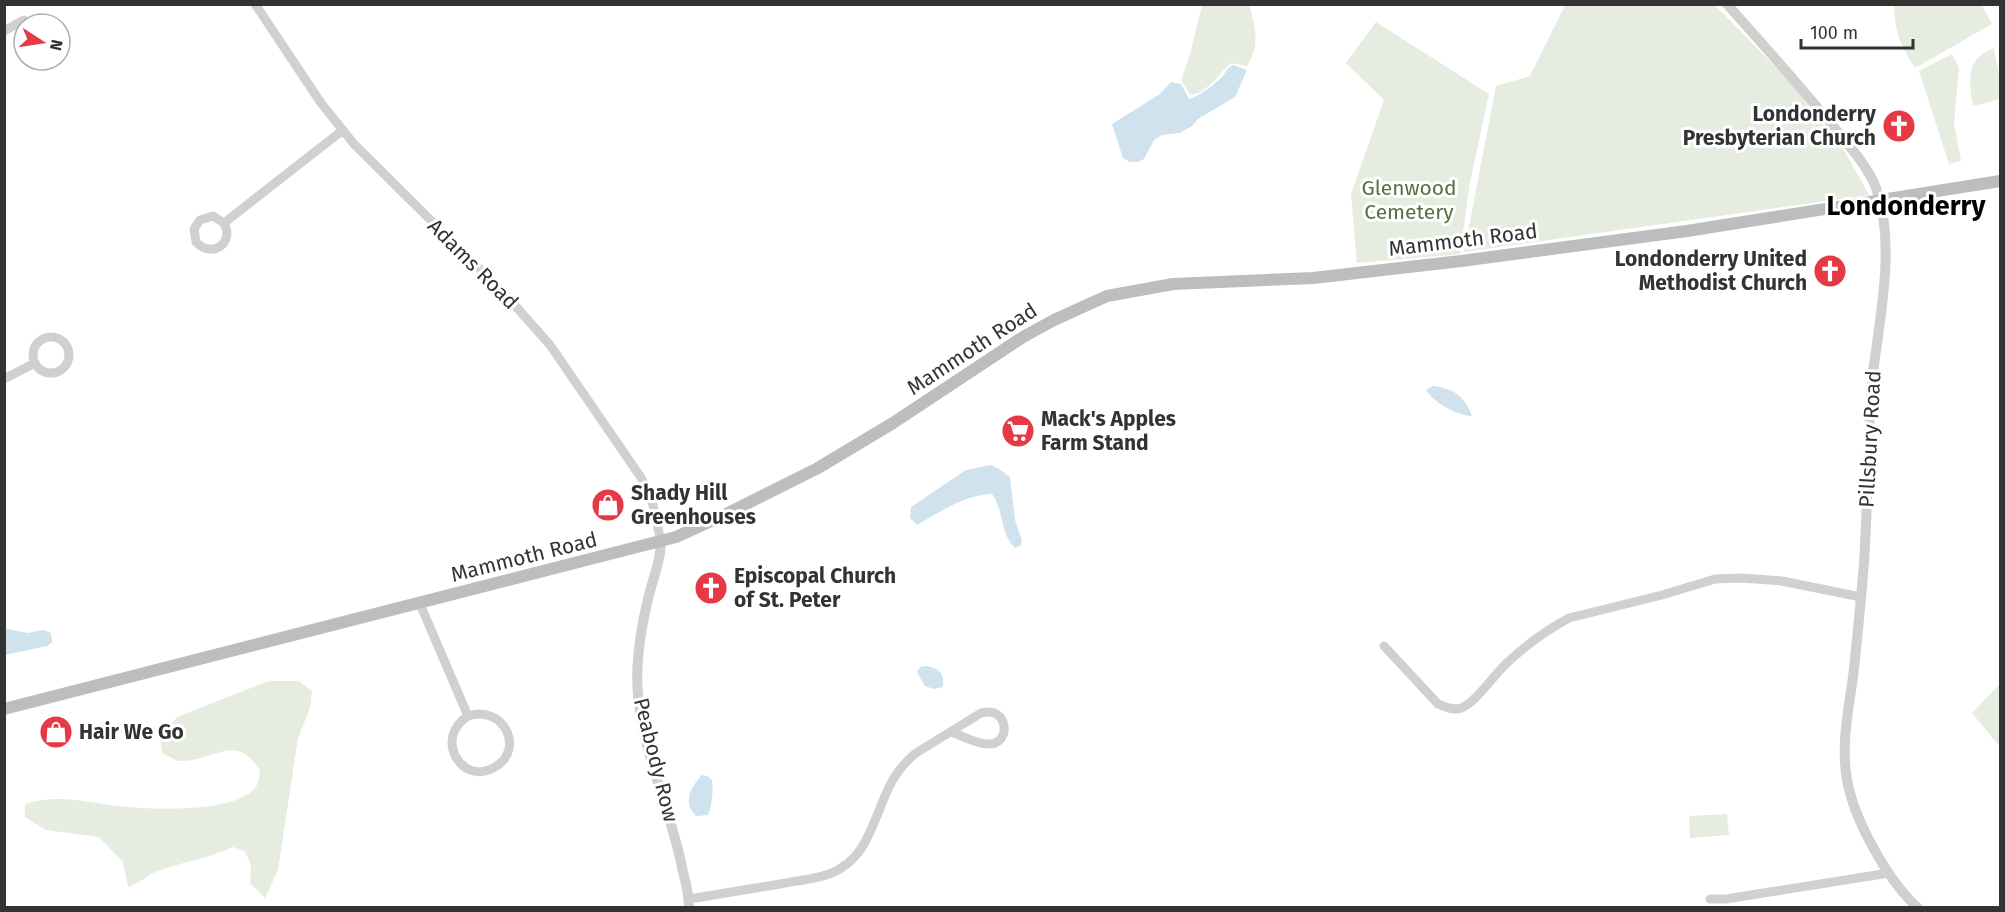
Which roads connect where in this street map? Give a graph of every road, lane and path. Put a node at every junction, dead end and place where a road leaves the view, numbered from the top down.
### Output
1 (255, 4) edge
2 (1727, 4) edge
3 (343, 130) junction
4 (2001, 181) edge
5 (1879, 200) junction
6 (224, 223) dead end
7 (35, 363) dead end
8 (4, 379) edge
9 (661, 542) junction
10 (1861, 597) junction
11 (420, 604) junction
12 (1384, 646) dead end
13 (4, 709) edge
14 (468, 717) junction
15 (951, 732) junction
16 (1889, 873) junction
17 (1710, 899) dead end
18 (689, 903) edge
19 (1918, 908) edge

1 - 3 street, Adams Road
2 - 5 street, Pillsbury Road
3 - 6 street
3 - 9 street, Adams Road
4 - 5 main road, Mammoth Road
5 - 9 main road, Mammoth Road
5 - 10 street, Pillsbury Road
7 - 8 street
9 - 11 main road, Mammoth Road
9 - 18 street, Peabody Row
10 - 12 street
10 - 16 street, Pillsbury Road
11 - 13 main road, Mammoth Road
11 - 14 street
14 - 14 street
15 - 15 street
15 - 18 street
16 - 17 street
16 - 19 street, Pillsbury Road

